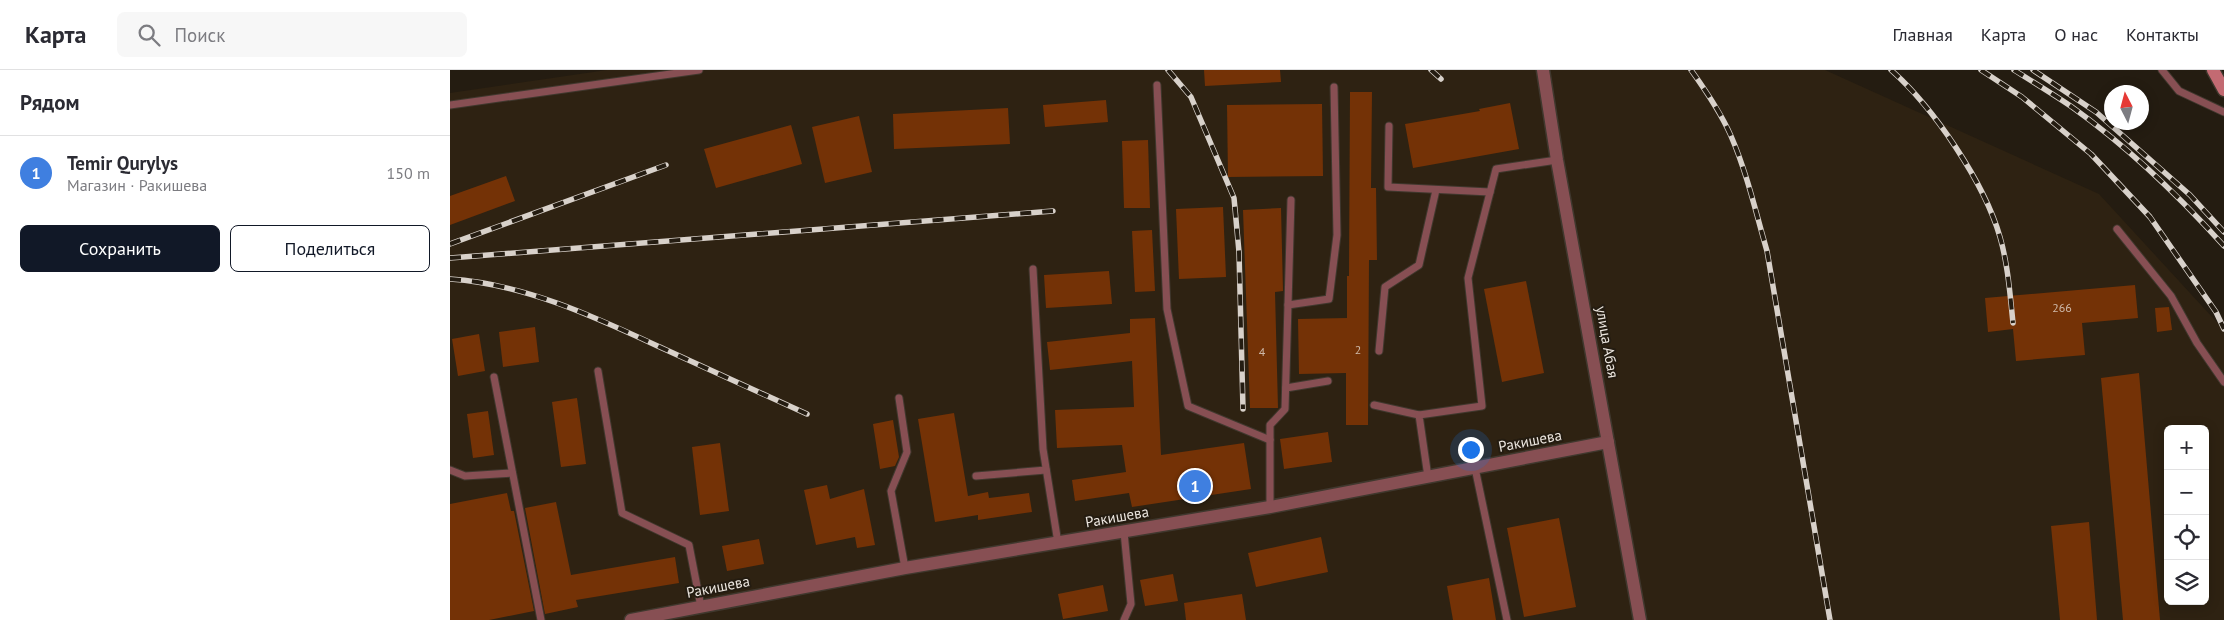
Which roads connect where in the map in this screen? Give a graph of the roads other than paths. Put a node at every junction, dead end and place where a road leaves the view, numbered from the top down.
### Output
1 (699, 70) edge
2 (1543, 70) edge
3 (2162, 70) edge
4 (2213, 70) edge
5 (1157, 85) dead end
6 (1334, 87) dead end
7 (2224, 90) edge
8 (450, 105) edge
9 (2224, 112) edge
10 (1389, 126) dead end
11 (1557, 160) junction
12 (1436, 190) junction
13 (1490, 192) junction
14 (1291, 200) dead end
15 (2117, 229) dead end
16 (1032, 269) dead end
17 (1288, 305) junction
18 (1379, 352) dead end
19 (598, 371) dead end
20 (494, 377) dead end
21 (1328, 381) dead end
22 (2224, 382) edge
23 (1286, 388) junction
24 (899, 398) dead end
25 (1374, 405) dead end
26 (1418, 415) junction
27 (1270, 440) junction
28 (1608, 442) junction
29 (1475, 468) junction
30 (450, 470) edge
31 (1046, 470) junction
32 (512, 473) junction
33 (976, 476) dead end
34 (1428, 477) junction
35 (1270, 507) junction
36 (1124, 532) junction
37 (1058, 544) junction
38 (905, 568) junction
39 (701, 607) junction
40 (541, 620) edge
41 (631, 620) edge
42 (1124, 620) edge
43 (1507, 620) edge
44 (1640, 620) edge

1 - 8 lane
2 - 11 street, улица Абая
3 - 9 lane
4 - 7 main road
5 - 27 lane
6 - 17 lane
10 - 12 lane
11 - 13 lane
11 - 28 street, улица Абая
12 - 13 lane
12 - 18 lane
13 - 26 lane
14 - 17 lane
15 - 22 lane
16 - 31 lane
17 - 23 lane
19 - 39 lane
20 - 32 lane
21 - 23 lane
23 - 27 lane
24 - 38 lane
25 - 26 lane
26 - 34 lane
27 - 35 lane
28 - 29 street, Ракишева
28 - 44 street, улица Абая
29 - 34 street, Ракишева
29 - 43 lane
30 - 32 lane
31 - 33 lane
31 - 37 lane
32 - 40 lane
34 - 35 street, Ракишева
35 - 36 street, Ракишева
36 - 37 street, Ракишева
36 - 42 lane
37 - 38 street, Ракишева
38 - 39 street, Ракишева
39 - 41 street, Ракишева

